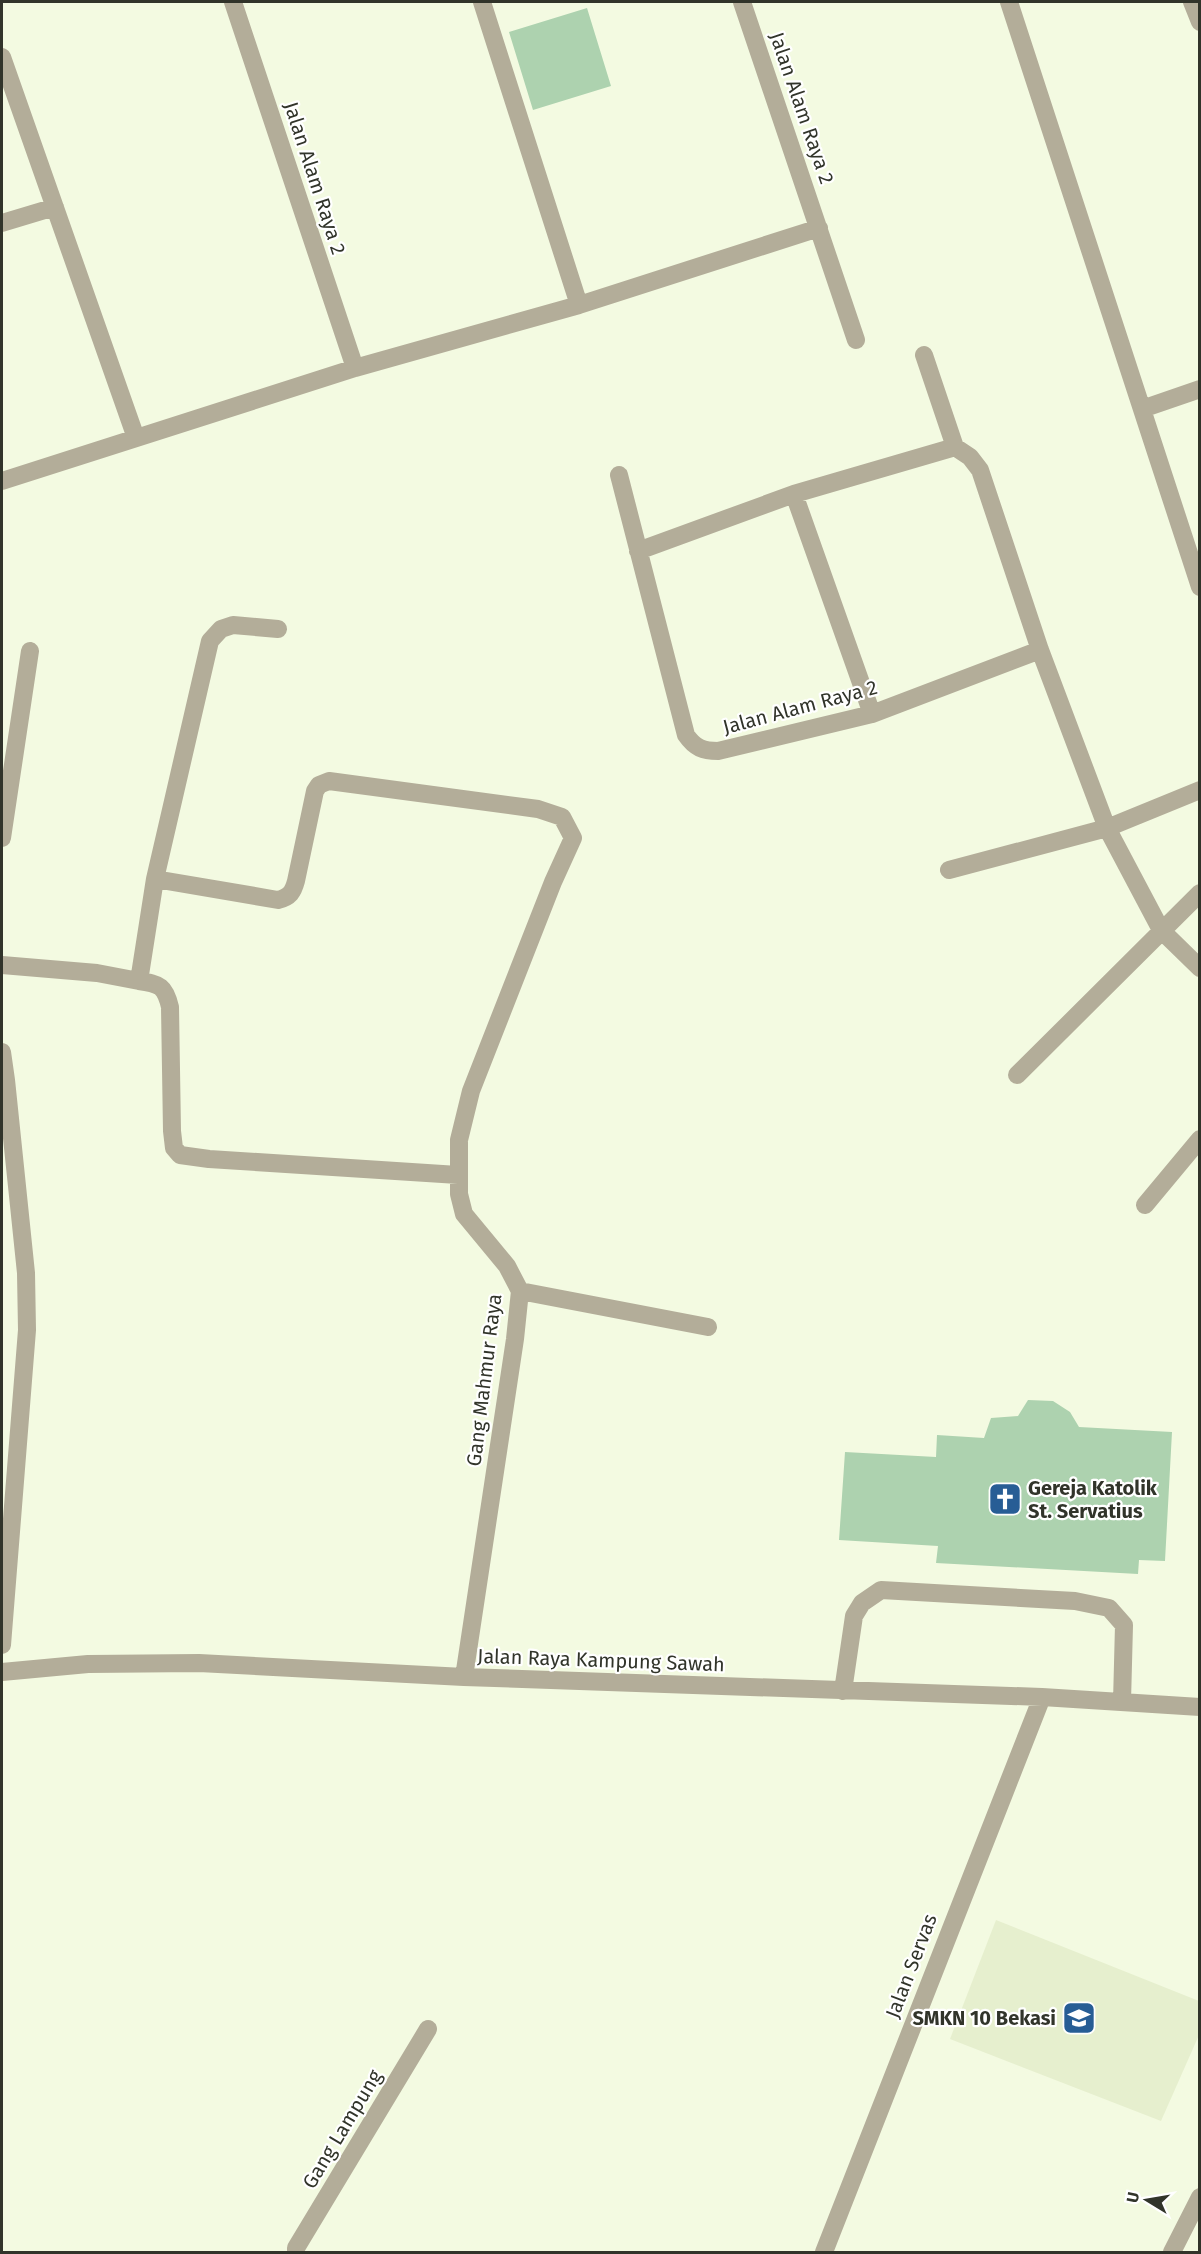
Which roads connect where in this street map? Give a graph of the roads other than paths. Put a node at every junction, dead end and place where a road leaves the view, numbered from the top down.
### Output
1 (233, 2) edge
2 (482, 2) edge
3 (742, 2) edge
4 (1009, 2) edge
5 (1192, 2) edge
6 (1200, 22) edge
7 (2, 57) edge
8 (55, 207) junction
9 (2, 223) edge
10 (819, 228) junction
11 (579, 305) junction
12 (856, 340) dead end
13 (924, 355) dead end
14 (355, 368) junction
15 (1200, 389) edge
16 (1142, 409) junction
17 (136, 438) junction
18 (955, 447) junction
19 (618, 475) dead end
20 (2, 481) edge
21 (794, 494) junction
22 (638, 551) junction
23 (1198, 576) edge
24 (278, 628) dead end
25 (1040, 650) junction
26 (30, 651) dead end
27 (872, 714) junction
28 (1200, 790) edge
29 (1107, 828) junction
30 (2, 838) edge
31 (949, 870) dead end
32 (155, 879) junction
33 (1200, 893) edge
34 (1161, 930) junction
35 (2, 965) edge
36 (1200, 968) edge
37 (139, 981) junction
38 (2, 1052) edge
39 (1017, 1075) dead end
40 (1200, 1138) edge
41 (458, 1175) junction
42 (1145, 1205) dead end
43 (520, 1292) junction
44 (708, 1328) dead end
45 (2, 1645) edge
46 (2, 1672) edge
47 (464, 1677) junction
48 (843, 1690) junction
49 (1042, 1697) junction
50 (1122, 1702) junction
51 (1200, 1707) edge
52 (428, 2029) dead end
53 (1200, 2197) edge
54 (296, 2253) edge
55 (824, 2253) edge
56 (1172, 2253) edge

1 - 14 street, Jalan Alam Raya 2
2 - 11 street
3 - 10 street, Jalan Alam Raya 2
4 - 16 street
5 - 6 street
7 - 8 street
8 - 9 street
8 - 17 street
10 - 11 street
10 - 12 street, Jalan Alam Raya 2
11 - 14 street
13 - 18 street
14 - 17 street
15 - 16 street
16 - 23 street
17 - 20 street
18 - 21 street
18 - 25 street
19 - 22 street, Jalan Alam Raya 2
21 - 22 street
21 - 27 street
22 - 27 street, Jalan Alam Raya 2
24 - 32 street
25 - 27 street, Jalan Alam Raya 2
25 - 29 street
26 - 30 street
28 - 29 street
29 - 31 street
29 - 34 street
32 - 37 street
32 - 41 street, Gang Mahmur Raya
33 - 34 street
34 - 36 street
34 - 39 street
35 - 37 street
37 - 41 street
38 - 45 street
40 - 42 street
41 - 43 street, Gang Mahmur Raya
43 - 44 street
43 - 47 street, Gang Mahmur Raya
46 - 47 street, Jalan Raya Kampung Sawah
47 - 48 street, Jalan Raya Kampung Sawah
48 - 49 street, Jalan Raya Kampung Sawah
48 - 50 street
49 - 50 street, Jalan Raya Kampung Sawah
49 - 55 street, Jalan Servas
50 - 51 street, Jalan Raya Kampung Sawah
52 - 54 street, Gang Lampung
53 - 56 street

